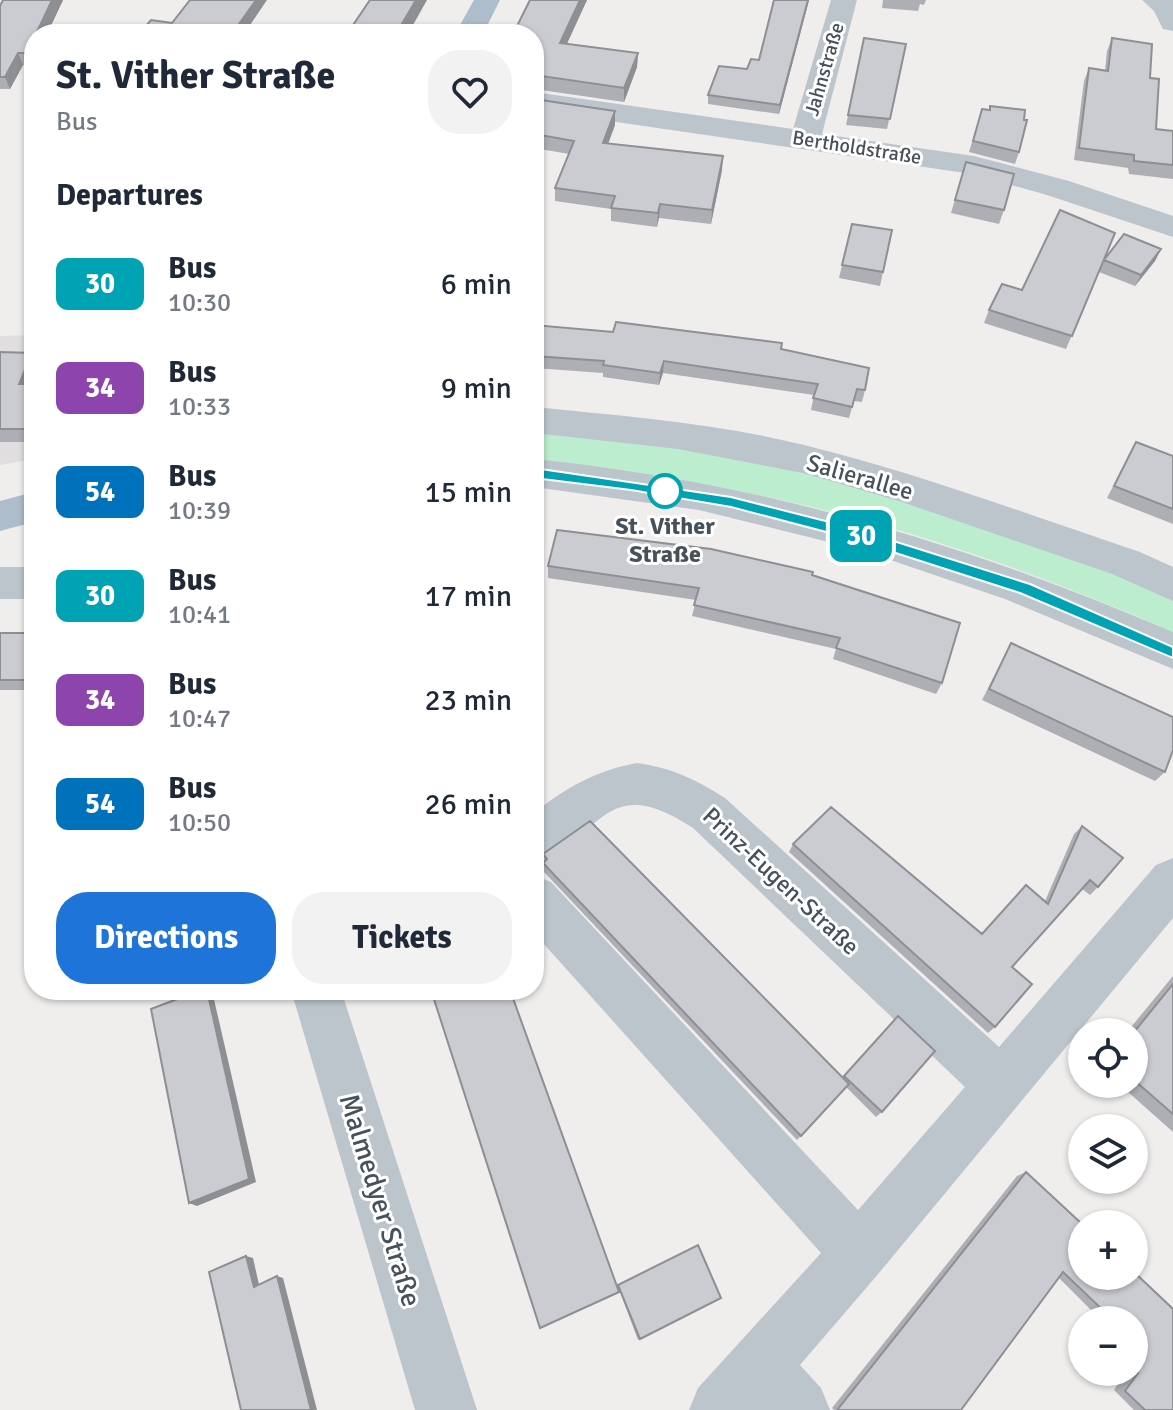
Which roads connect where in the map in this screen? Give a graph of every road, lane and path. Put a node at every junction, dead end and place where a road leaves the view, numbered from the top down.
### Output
1 (487, 0) edge
2 (844, 0) edge
3 (1155, 0) edge
4 (1173, 23) edge
5 (474, 24) edge
6 (544, 102) edge
7 (805, 139) junction
8 (1173, 227) edge
9 (544, 421) edge
10 (544, 474) edge
11 (24, 510) edge
12 (0, 516) edge
13 (24, 534) edge
14 (0, 535) edge
15 (0, 583) edge
16 (24, 583) edge
17 (1173, 585) edge
18 (1173, 651) edge
19 (544, 834) edge
20 (1173, 881) edge
21 (544, 909) edge
22 (325, 1000) edge
23 (1001, 1085) junction
24 (859, 1253) junction
25 (760, 1365) junction
26 (446, 1410) edge
27 (720, 1410) edge
28 (799, 1410) edge

1 - 5 main road
2 - 7 street, Jahnstraße
3 - 4 street
6 - 7 street, Bertholdstraße
7 - 8 street, Bertholdstraße
9 - 17 street, Salierallee
10 - 18 street
11 - 12 main road
13 - 14 main road
15 - 16 street
19 - 23 street, Prinz-Eugen-Straße
20 - 23 street
21 - 24 street
22 - 26 street, Malmedyer Straße
23 - 24 street
24 - 25 street
25 - 27 street
25 - 28 street

